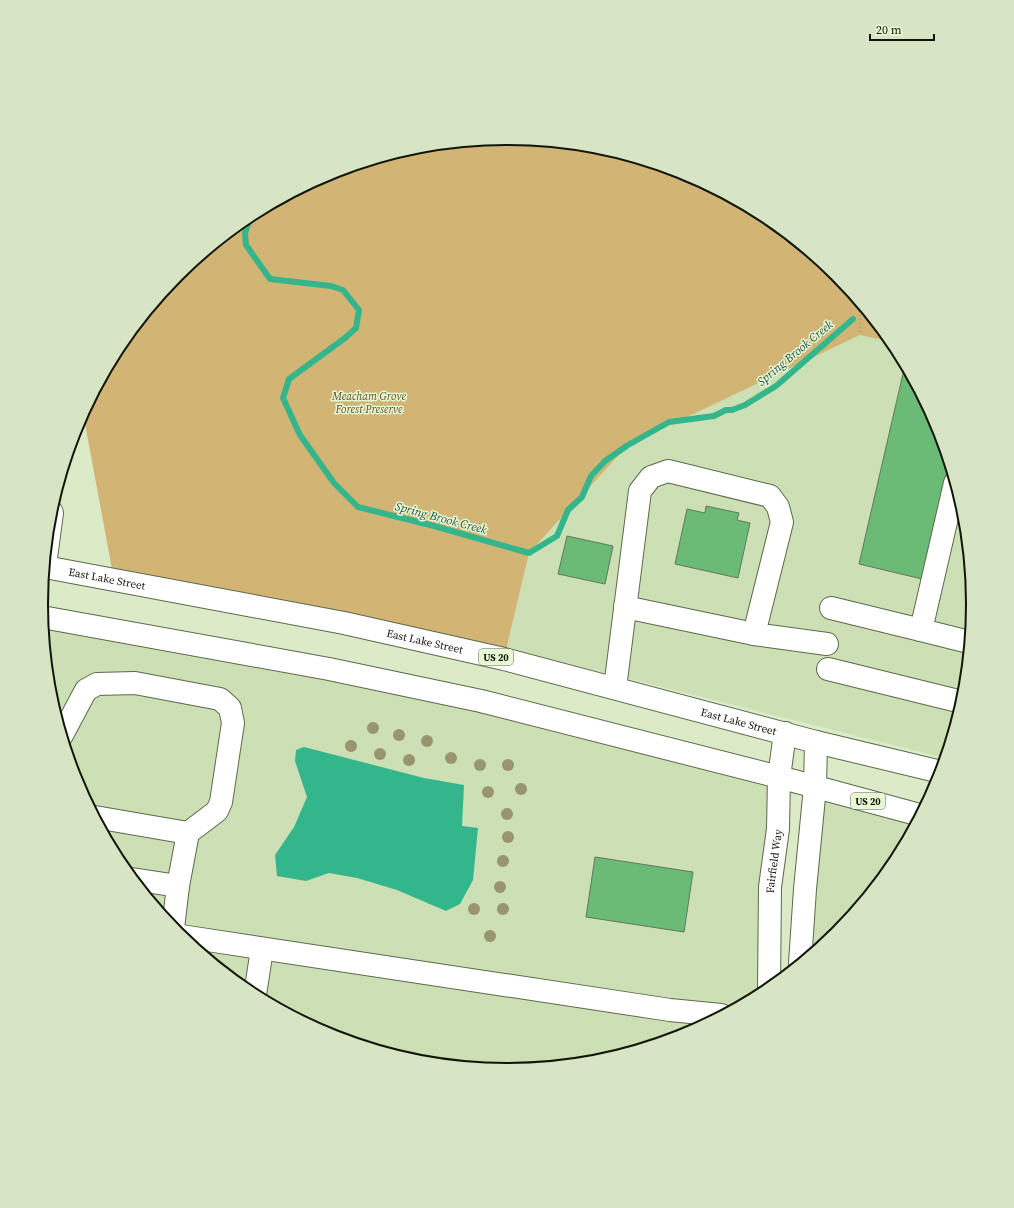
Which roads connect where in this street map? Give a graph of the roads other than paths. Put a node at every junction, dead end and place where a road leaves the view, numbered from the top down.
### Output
1 (952, 495) edge
2 (50, 568) edge
3 (625, 606) junction
4 (831, 608) dead end
5 (48, 618) edge
6 (921, 630) junction
7 (754, 634) junction
8 (964, 641) edge
9 (827, 644) dead end
10 (828, 669) dead end
11 (615, 688) junction
12 (955, 700) edge
13 (66, 729) edge
14 (785, 734) junction
15 (816, 742) junction
16 (935, 771) edge
17 (779, 777) junction
18 (815, 787) junction
19 (915, 814) edge
20 (101, 818) edge
21 (188, 833) junction
22 (141, 880) edge
23 (178, 886) junction
24 (174, 920) edge
25 (192, 938) edge
26 (262, 949) junction
27 (800, 957) edge
28 (769, 981) edge
29 (256, 989) edge
30 (713, 1014) edge

1 - 6 main road
2 - 11 main road, East Lake Street / US 20
3 - 7 main road
3 - 7 main road
3 - 11 main road
4 - 6 main road
5 - 17 main road, US 20
6 - 8 main road
7 - 9 main road
10 - 12 main road
11 - 14 main road, East Lake Street / US 20
13 - 21 main road
14 - 15 main road, East Lake Street / US 20
14 - 17 main road, Fairfield Way
15 - 16 main road, East Lake Street / US 20
15 - 18 main road
17 - 18 main road, US 20
17 - 28 main road, Fairfield Way
18 - 19 main road, US 20
18 - 27 main road
20 - 21 main road
21 - 23 main road
22 - 23 main road
23 - 24 main road
25 - 26 main road
26 - 29 main road
26 - 30 main road

